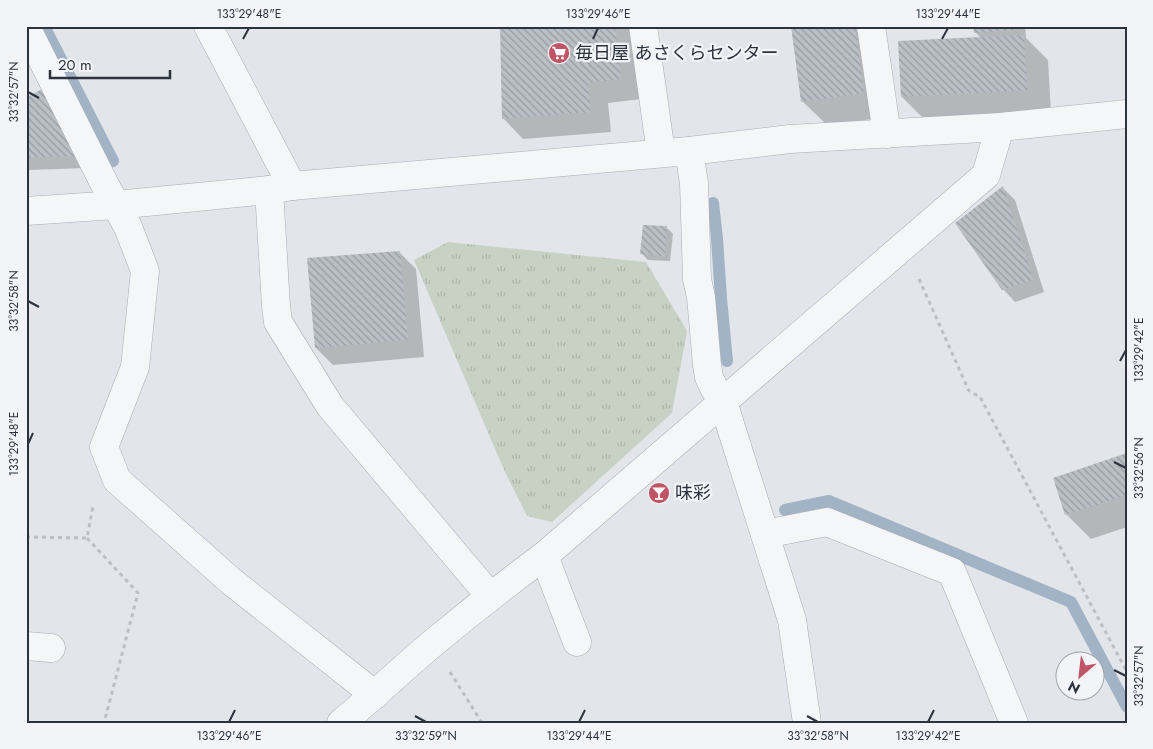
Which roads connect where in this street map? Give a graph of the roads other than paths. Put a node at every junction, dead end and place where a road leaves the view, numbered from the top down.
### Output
1 (208, 26) edge
2 (643, 26) edge
3 (871, 26) edge
4 (26, 27) edge
5 (1127, 114) edge
6 (1000, 127) junction
7 (887, 134) junction
8 (689, 151) junction
9 (661, 153) junction
10 (281, 188) junction
11 (116, 205) junction
12 (26, 210) edge
13 (723, 402) junction
14 (765, 534) junction
15 (544, 556) junction
16 (490, 596) junction
17 (577, 642) dead end
18 (375, 695) junction
19 (341, 723) edge
20 (806, 723) edge
21 (1014, 723) edge

1 - 10 street
2 - 9 street
3 - 7 street
4 - 11 street
5 - 6 street
6 - 7 street
6 - 13 street
7 - 8 street
8 - 9 street
8 - 13 street
9 - 10 street
10 - 11 street
10 - 16 street
11 - 12 street
11 - 18 street
13 - 14 street
13 - 15 street
14 - 20 street
14 - 21 street
15 - 16 street
15 - 17 street
16 - 18 street
18 - 19 street

